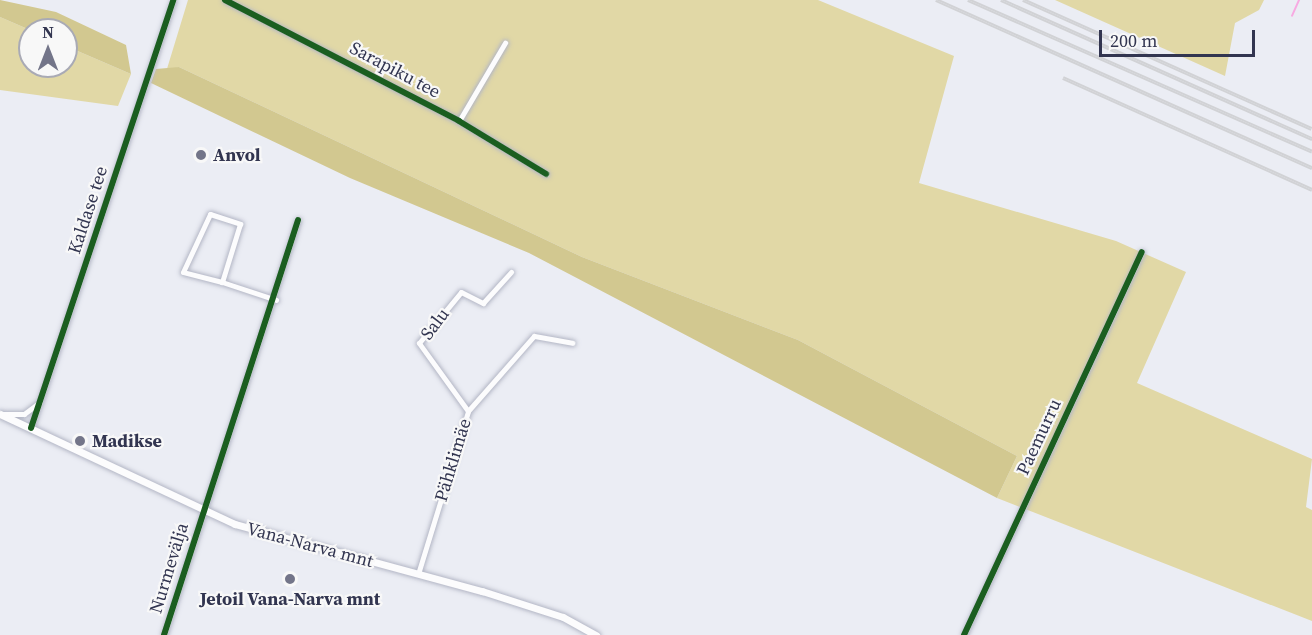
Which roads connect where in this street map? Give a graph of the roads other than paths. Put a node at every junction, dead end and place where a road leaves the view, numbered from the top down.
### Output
1 (173, 0) edge
2 (225, 0) edge
3 (505, 43) dead end
4 (459, 121) junction
5 (546, 174) dead end
6 (298, 220) dead end
7 (1142, 252) dead end
8 (511, 272) dead end
9 (222, 282) junction
10 (276, 300) junction
11 (572, 343) dead end
12 (41, 401) junction
13 (468, 411) junction
14 (0, 414) edge
15 (31, 428) junction
16 (201, 509) junction
17 (418, 574) junction
18 (164, 635) edge
19 (596, 635) edge
20 (964, 635) edge

1 - 12 street, Kaldase tee
2 - 4 street, Sarapiku tee
3 - 4 street
4 - 5 street, Sarapiku tee
6 - 10 street
7 - 20 street, Paemurru
8 - 13 street, Salu
9 - 9 street
9 - 10 street
10 - 16 street
11 - 13 street, Pähklimäe
12 - 14 street
12 - 15 street, Kaldase tee
13 - 17 street, Pähklimäe
14 - 15 main road, Vana-Narva mnt
15 - 16 main road, Vana-Narva mnt
16 - 17 main road, Vana-Narva mnt
16 - 18 street, Nurmevälja
17 - 19 main road, Vana-Narva mnt

